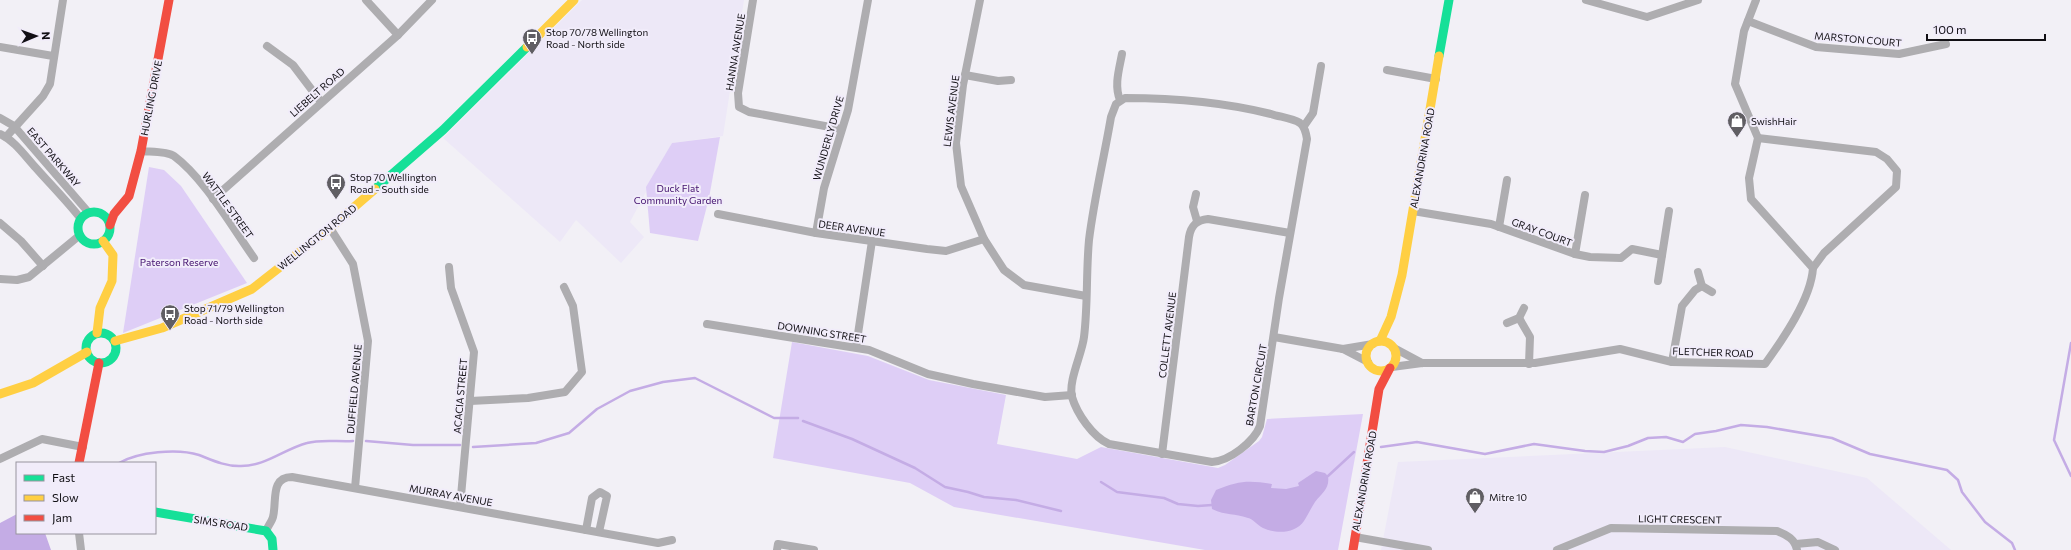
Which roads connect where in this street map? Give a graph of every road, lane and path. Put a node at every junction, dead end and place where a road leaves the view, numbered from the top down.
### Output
1 (63, 0) edge
2 (169, 0) edge
3 (366, 0) edge
4 (432, 0) edge
5 (574, 0) edge
6 (753, 0) edge
7 (868, 0) edge
8 (980, 0) edge
9 (1449, 0) edge
10 (1586, 0) edge
11 (1698, 0) edge
12 (1756, 0) edge
13 (1748, 21) junction
14 (398, 35) junction
15 (1946, 44) dead end
16 (267, 46) dead end
17 (0, 47) edge
18 (1122, 54) dead end
19 (53, 56) junction
20 (1321, 66) dead end
21 (1387, 70) dead end
22 (965, 75) junction
23 (1436, 79) junction
24 (1011, 80) dead end
25 (1120, 100) junction
26 (321, 102) junction
27 (0, 118) edge
28 (14, 126) junction
29 (1304, 126) junction
30 (840, 129) junction
31 (3, 135) edge
32 (1758, 138) junction
33 (141, 151) junction
34 (1507, 180) dead end
35 (1196, 194) dead end
36 (1585, 195) dead end
37 (129, 196) junction
38 (213, 199) junction
39 (1413, 211) junction
40 (1669, 211) dead end
41 (89, 213) junction
42 (99, 213) junction
43 (718, 214) dead end
44 (81, 219) junction
45 (1197, 221) junction
46 (0, 224) edge
47 (110, 225) junction
48 (1499, 227) junction
49 (330, 228) junction
50 (1290, 233) junction
51 (816, 234) junction
52 (80, 235) junction
53 (984, 239) junction
54 (103, 241) junction
55 (872, 241) junction
56 (1575, 254) junction
57 (1662, 255) junction
58 (254, 258) dead end
59 (43, 266) junction
60 (448, 267) dead end
61 (1813, 268) junction
62 (1698, 272) dead end
63 (0, 279) edge
64 (1658, 281) dead end
65 (1702, 286) junction
66 (564, 287) dead end
67 (1712, 292) dead end
68 (1086, 296) junction
69 (1524, 308) dead end
70 (1392, 315) junction
71 (1519, 318) junction
72 (1507, 323) dead end
73 (707, 324) dead end
74 (97, 333) junction
75 (1274, 338) junction
76 (115, 341) junction
77 (1376, 342) junction
78 (1393, 346) junction
79 (856, 347) junction
80 (1343, 349) junction
81 (87, 352) junction
82 (1672, 362) junction
83 (99, 363) junction
84 (1422, 363) junction
85 (1369, 364) junction
86 (1529, 364) junction
87 (1391, 368) junction
88 (1379, 388) junction
89 (0, 394) edge
90 (1072, 395) junction
91 (470, 401) junction
92 (83, 447) junction
93 (1162, 454) junction
94 (0, 460) edge
95 (79, 462) edge
96 (355, 488) junction
97 (460, 507) junction
98 (156, 512) edge
99 (586, 530) junction
100 (266, 531) junction
101 (599, 532) junction
102 (79, 534) edge
103 (1355, 537) junction
104 (672, 540) dead end
105 (1797, 547) edge
106 (81, 550) edge
107 (273, 550) edge
108 (777, 550) edge
109 (814, 550) edge
110 (1353, 550) edge
111 (1428, 550) edge
112 (1557, 550) edge
113 (1835, 550) edge

1 - 19 street
2 - 33 main road, HURLING DRIVE
3 - 14 street
4 - 14 street, LIEBELT ROAD
5 - 49 main road, WELLINGTON ROAD
6 - 30 street, HANNA AVENUE
7 - 30 street, WUNDERLY DRIVE
8 - 22 street, LEWIS AVENUE
9 - 23 main road, ALEXANDRINA ROAD
10 - 11 street
12 - 13 street
13 - 15 street, MARSTON COURT
13 - 32 street
14 - 26 street, LIEBELT ROAD
16 - 26 street
17 - 19 street
18 - 25 street
19 - 28 street
20 - 29 street
21 - 23 street
22 - 24 street
22 - 53 street, LEWIS AVENUE
23 - 39 main road, ALEXANDRINA ROAD
25 - 29 street
25 - 68 street
26 - 38 street, LIEBELT ROAD
27 - 28 street, EAST PARKWAY
28 - 31 street
28 - 41 street, EAST PARKWAY
29 - 50 street, BARTON CIRCUIT
30 - 51 street, WUNDERLY DRIVE
31 - 44 street, EAST PARKWAY
32 - 61 street
32 - 61 street
33 - 37 main road, HURLING DRIVE
33 - 38 street, WATTLE STREET
34 - 48 street
35 - 45 street
36 - 56 street
37 - 42 main road
37 - 47 main road, HURLING DRIVE
38 - 58 street, WATTLE STREET
39 - 48 street, GRAY COURT
39 - 70 main road, ALEXANDRINA ROAD
40 - 57 street
41 - 42 main road
41 - 44 main road
42 - 47 main road
43 - 51 street, DEER AVENUE
44 - 52 main road
45 - 50 street
45 - 93 street, COLLETT AVENUE
46 - 59 street
47 - 54 main road
48 - 56 street, GRAY COURT
49 - 76 main road, WELLINGTON ROAD
49 - 96 street, DUFFIELD AVENUE
50 - 75 street, BARTON CIRCUIT
51 - 55 street, DEER AVENUE
52 - 54 main road
52 - 59 street
53 - 55 street, DEER AVENUE
53 - 68 street, LEWIS AVENUE
54 - 74 main road
55 - 79 street
56 - 57 street, GRAY COURT
57 - 64 street
59 - 63 street
60 - 91 street, ACACIA STREET
61 - 82 street, FLETCHER ROAD
62 - 65 street
65 - 67 street
65 - 82 street
66 - 91 street
68 - 90 street
69 - 71 street
70 - 77 main road, ALEXANDRINA ROAD
70 - 78 main road, ALEXANDRINA ROAD
71 - 72 street
71 - 86 street
73 - 79 street, DOWNING STREET
74 - 76 main road
74 - 81 main road
75 - 80 street
75 - 93 street, BARTON CIRCUIT
76 - 83 main road
77 - 78 main road
77 - 80 street
77 - 85 main road
78 - 84 street, FLETCHER ROAD
78 - 87 main road
79 - 90 street, DOWNING STREET
80 - 85 street
81 - 83 main road
81 - 89 main road
82 - 86 street, FLETCHER ROAD
83 - 92 main road
84 - 86 street, FLETCHER ROAD
84 - 87 street, FLETCHER ROAD
85 - 87 main road
85 - 88 main road
87 - 88 main road, ALEXANDRINA ROAD
88 - 103 main road, ALEXANDRINA ROAD
90 - 93 street, BARTON CIRCUIT
91 - 97 street, ACACIA STREET
92 - 94 street
92 - 95 main road
96 - 97 street, MURRAY AVENUE
96 - 100 street, MURRAY AVENUE
97 - 99 street, MURRAY AVENUE
98 - 100 main road, SIMS ROAD
99 - 101 street, MURRAY AVENUE
99 - 101 street
100 - 107 main road
101 - 104 street, MURRAY AVENUE
102 - 106 street
103 - 110 main road, ALEXANDRINA ROAD
103 - 111 street
105 - 112 street, LIGHT CRESCENT
105 - 113 street
108 - 109 street

